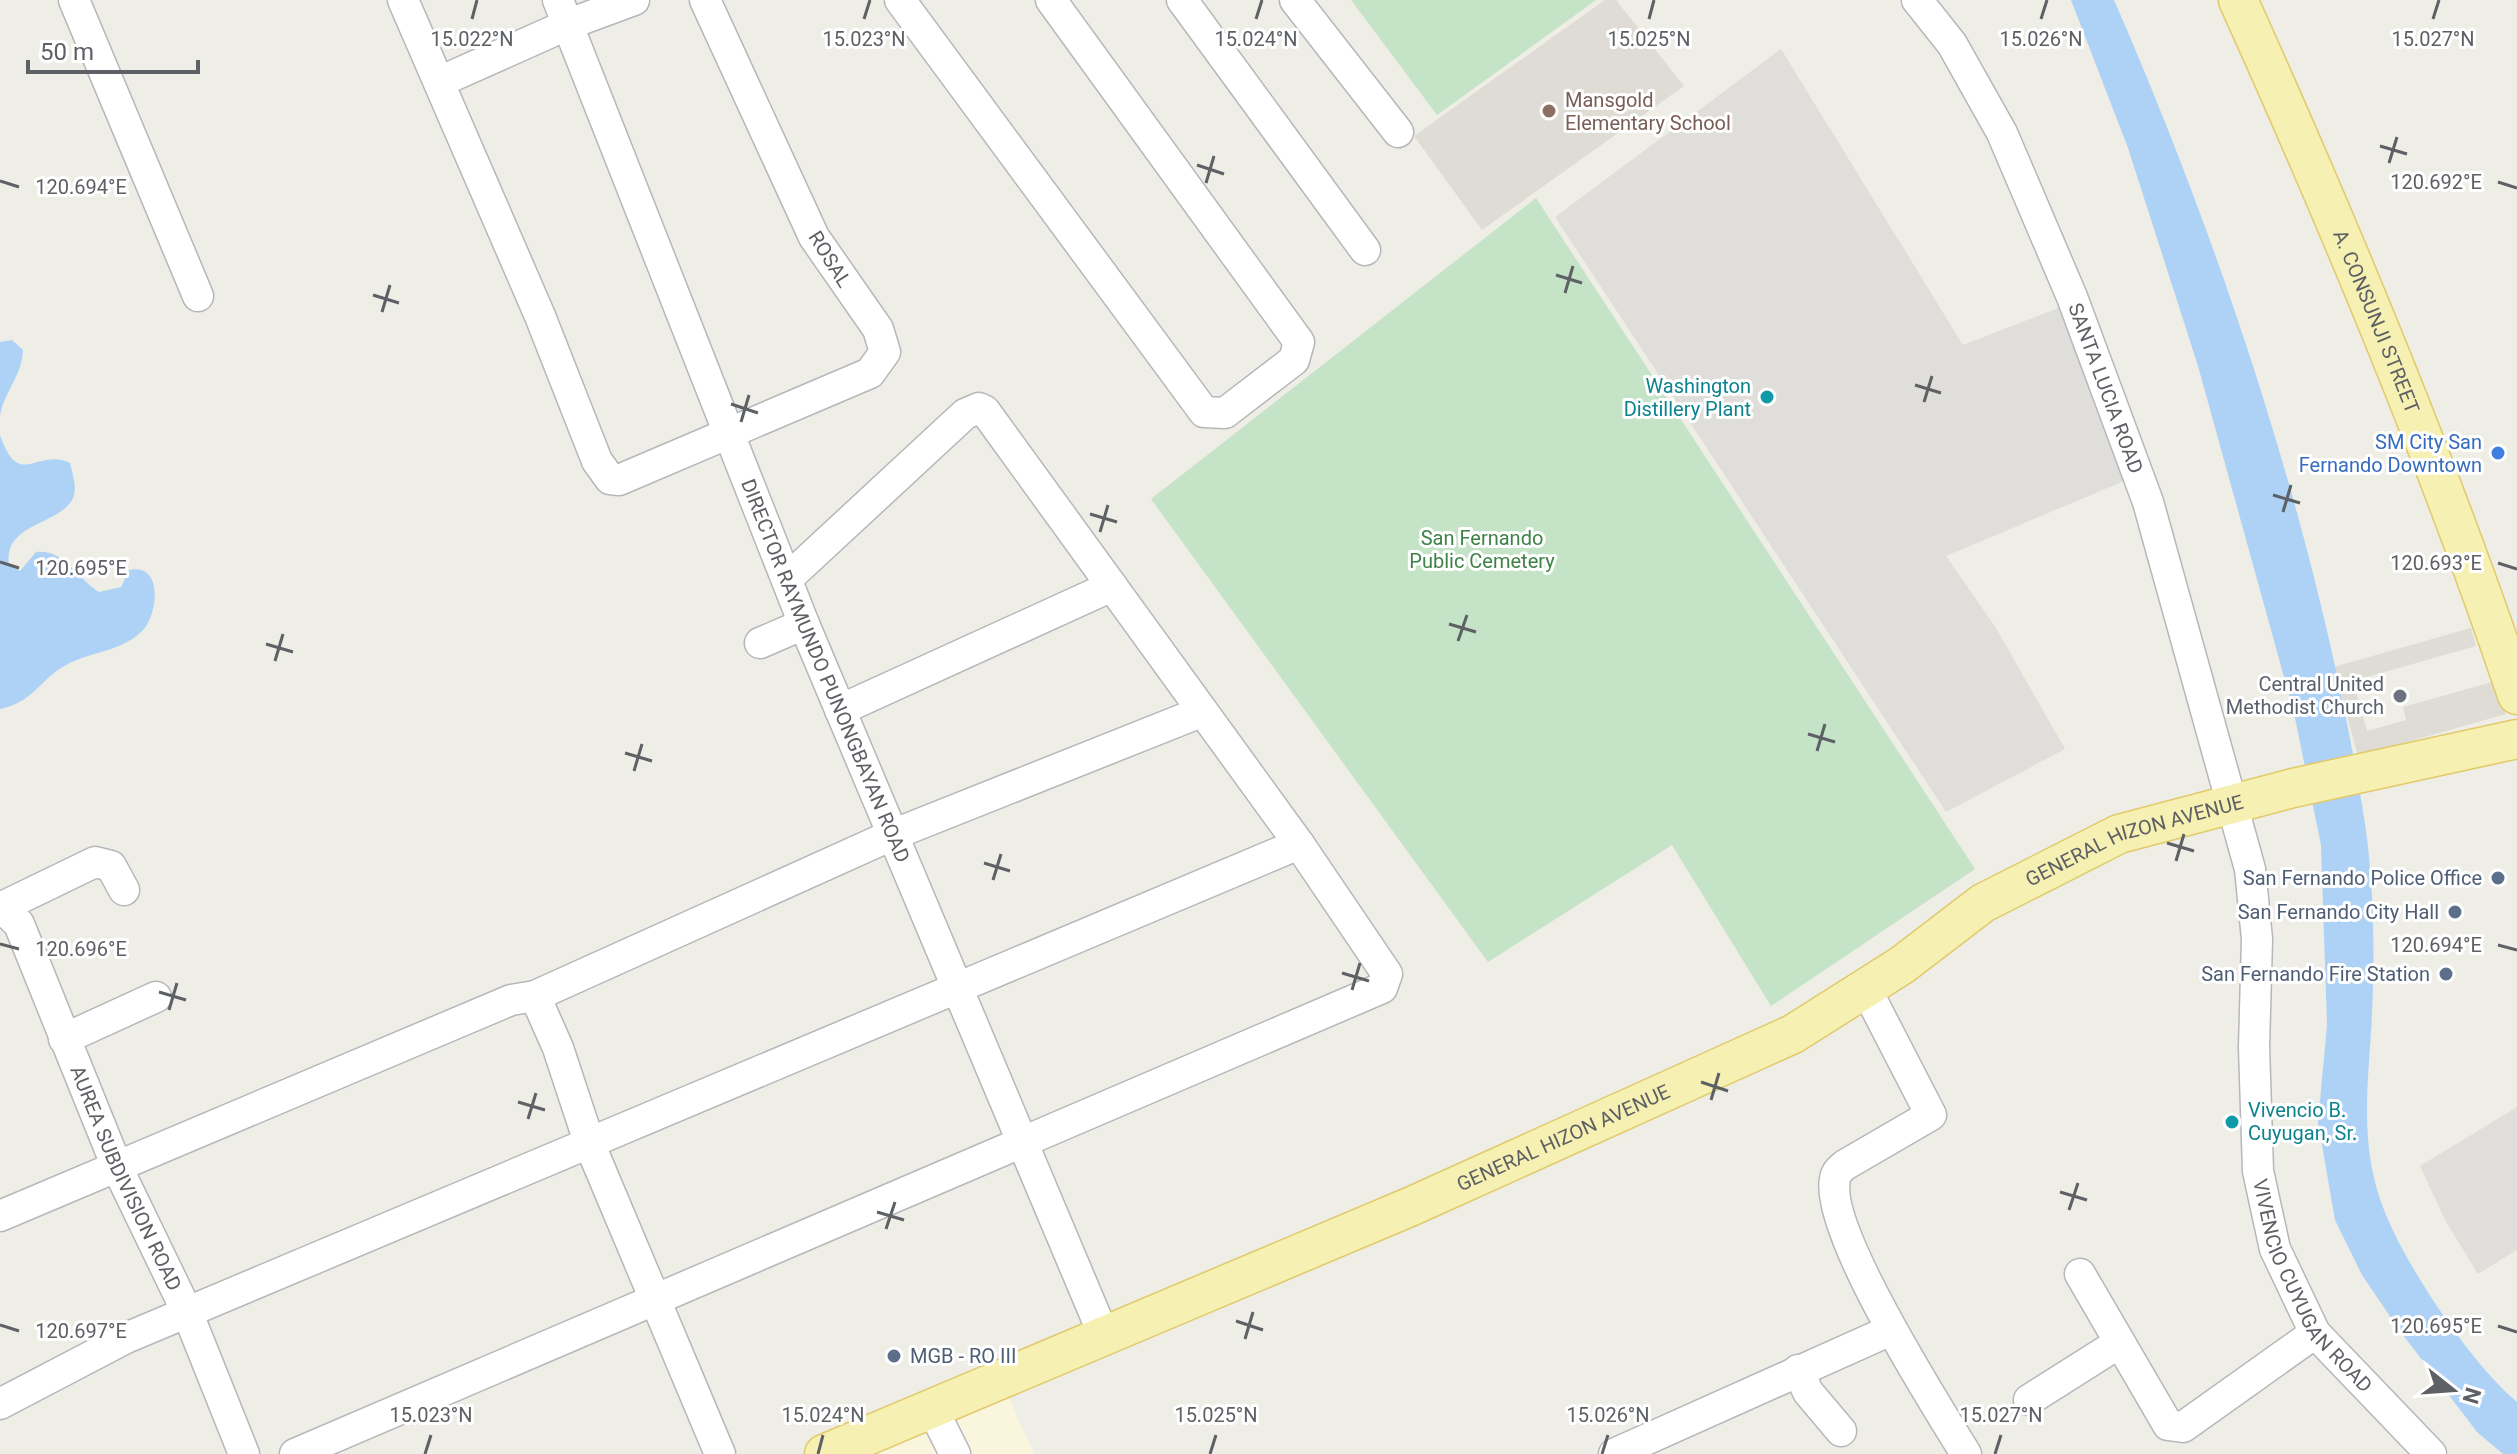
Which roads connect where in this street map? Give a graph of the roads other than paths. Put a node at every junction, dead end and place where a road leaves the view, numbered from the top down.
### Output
1 (74, 0) edge
2 (403, 0) edge
3 (634, 0) edge
4 (705, 0) edge
5 (900, 0) edge
6 (1051, 0) edge
7 (1182, 0) edge
8 (1295, 0) edge
9 (1917, 0) edge
10 (2238, 0) edge
11 (564, 12) edge
12 (439, 82) junction
13 (1398, 132) dead end
14 (1365, 250) dead end
15 (198, 296) dead end
16 (731, 434) junction
17 (787, 579) junction
18 (1112, 586) junction
19 (804, 624) junction
20 (760, 643) dead end
21 (2517, 695) edge
22 (840, 710) junction
23 (1201, 712) junction
24 (2517, 739) edge
25 (2233, 803) junction
26 (892, 835) junction
27 (1299, 844) junction
28 (124, 890) dead end
29 (1, 906) edge
30 (1866, 989) junction
31 (956, 990) junction
32 (535, 996) junction
33 (156, 997) dead end
34 (64, 1039) junction
35 (1021, 1143) junction
36 (590, 1145) junction
37 (117, 1167) junction
38 (0, 1216) edge
39 (2080, 1274) dead end
40 (656, 1297) junction
41 (188, 1314) junction
42 (1891, 1330) junction
43 (2315, 1333) junction
44 (1104, 1336) junction
45 (2119, 1343) junction
46 (1798, 1370) junction
47 (2029, 1400) dead end
48 (0, 1404) edge
49 (933, 1410) junction
50 (1841, 1431) dead end
51 (244, 1454) edge
52 (295, 1454) edge
53 (720, 1454) edge
54 (824, 1454) edge
55 (955, 1454) edge
56 (1614, 1454) edge
57 (1966, 1454) edge
58 (2431, 1454) edge

1 - 15 street
2 - 12 street
3 - 11 street
4 - 16 street, ROSAL
5 - 6 street
7 - 14 street
8 - 13 street
9 - 25 street, SANTA LUCIA ROAD
10 - 21 main road, A. CONSUNJI STREET
11 - 12 street
11 - 16 street, DIRECTOR RAYMUNDO PUNONGBAYAN ROAD
12 - 16 street
16 - 17 street, DIRECTOR RAYMUNDO PUNONGBAYAN ROAD
17 - 18 street
17 - 19 street, DIRECTOR RAYMUNDO PUNONGBAYAN ROAD
18 - 22 street
18 - 23 street
19 - 20 street
19 - 22 street, DIRECTOR RAYMUNDO PUNONGBAYAN ROAD
22 - 26 street, DIRECTOR RAYMUNDO PUNONGBAYAN ROAD
23 - 26 street
23 - 27 street
24 - 25 main road, GENERAL HIZON AVENUE
25 - 30 main road, GENERAL HIZON AVENUE
25 - 43 street, VIVENCIO CUYUGAN ROAD
26 - 31 street, DIRECTOR RAYMUNDO PUNONGBAYAN ROAD
26 - 32 street
27 - 31 street
27 - 35 street
28 - 29 street
29 - 34 street, AUREA SUBDIVISION ROAD
30 - 42 street
30 - 44 main road, GENERAL HIZON AVENUE
31 - 35 street, DIRECTOR RAYMUNDO PUNONGBAYAN ROAD
31 - 36 street
32 - 36 street
32 - 37 street
33 - 34 street
34 - 37 street, AUREA SUBDIVISION ROAD
35 - 40 street
35 - 44 street, DIRECTOR RAYMUNDO PUNONGBAYAN ROAD
36 - 40 street
36 - 41 street
37 - 38 street
37 - 41 street, AUREA SUBDIVISION ROAD
39 - 45 street
40 - 52 street
40 - 53 street
41 - 48 street
41 - 51 street, AUREA SUBDIVISION ROAD
42 - 46 street
42 - 57 street
43 - 45 street
43 - 58 street, VIVENCIO CUYUGAN ROAD
44 - 49 main road, GENERAL HIZON AVENUE
45 - 47 street
46 - 50 street
46 - 56 street
49 - 54 main road, GENERAL HIZON AVENUE
49 - 55 street

